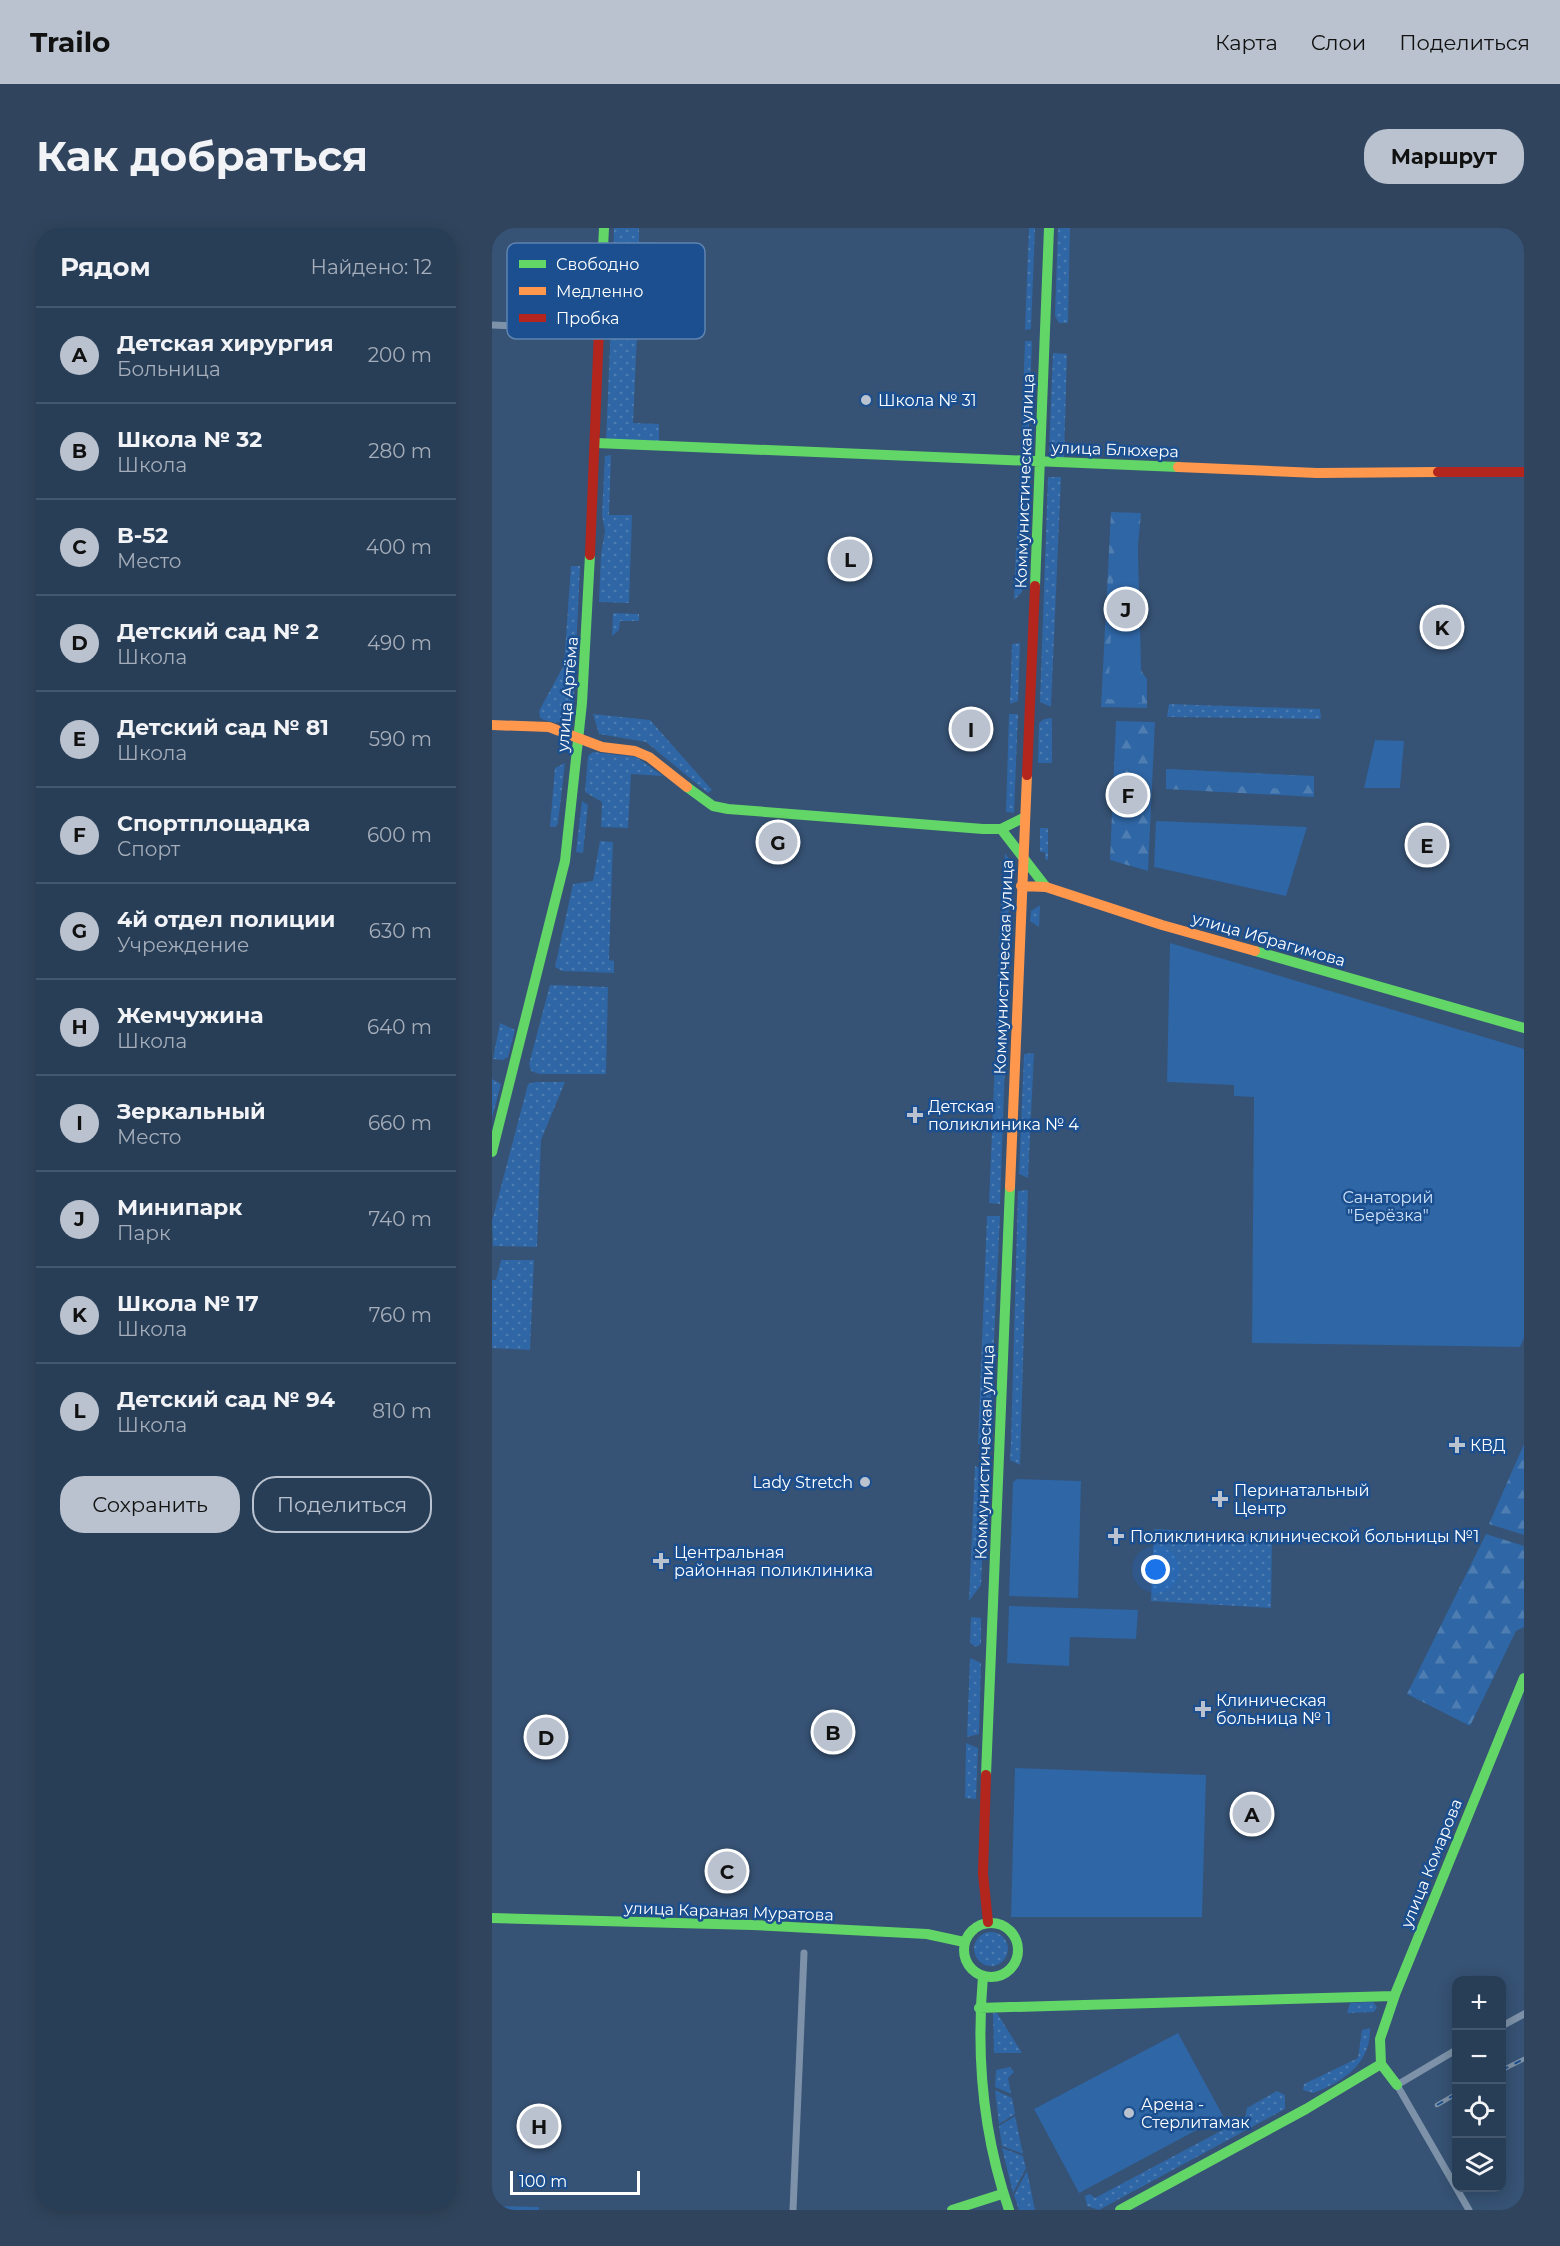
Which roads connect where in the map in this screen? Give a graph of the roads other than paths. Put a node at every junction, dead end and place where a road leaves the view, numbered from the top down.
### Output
1 (604, 228) edge
2 (1049, 228) edge
3 (603, 243) edge
4 (492, 325) edge
5 (507, 326) edge
6 (599, 339) edge
7 (597, 443) junction
8 (1038, 461) junction
9 (1524, 472) edge
10 (492, 725) edge
11 (580, 738) junction
12 (1025, 817) junction
13 (1001, 829) junction
14 (1023, 855) junction
15 (1021, 886) junction
16 (1046, 887) junction
17 (1524, 1028) edge
18 (492, 1152) edge
19 (1524, 1678) edge
20 (492, 1918) edge
21 (988, 1922) junction
22 (964, 1942) junction
23 (804, 1953) dead end
24 (983, 1976) junction
25 (1394, 1996) junction
26 (979, 2008) junction
27 (1524, 2014) edge
28 (1506, 2024) edge
29 (1452, 2052) edge
30 (1381, 2064) junction
31 (1397, 2085) junction
32 (1002, 2194) junction
33 (793, 2210) edge
34 (952, 2210) edge
35 (1009, 2210) edge
36 (1120, 2210) edge
37 (1469, 2210) edge

1 - 3 main road, улица Артёма
2 - 8 main road, Коммунистическая улица
4 - 5 street
6 - 7 main road, улица Артёма
7 - 8 main road, улица Блюхера
7 - 11 main road, улица Артёма
8 - 9 main road, улица Блюхера
8 - 12 main road, Коммунистическая улица
10 - 11 main road
11 - 13 main road
11 - 18 main road, улица Артёма
12 - 13 main road
12 - 14 main road, Коммунистическая улица
13 - 14 main road
14 - 15 main road, Коммунистическая улица
14 - 16 main road
15 - 16 main road, улица Ибрагимова
15 - 21 main road, Коммунистическая улица
16 - 17 main road, улица Ибрагимова
19 - 25 main road, улица Комарова
20 - 22 main road, улица Караная Муратова
21 - 22 main road
21 - 24 main road
22 - 24 main road
23 - 33 street
24 - 26 main road
25 - 26 main road
25 - 30 main road, улица Комарова
26 - 32 main road
27 - 28 street
29 - 31 street
30 - 31 main road
30 - 36 main road
31 - 37 street
32 - 34 main road
32 - 35 main road

